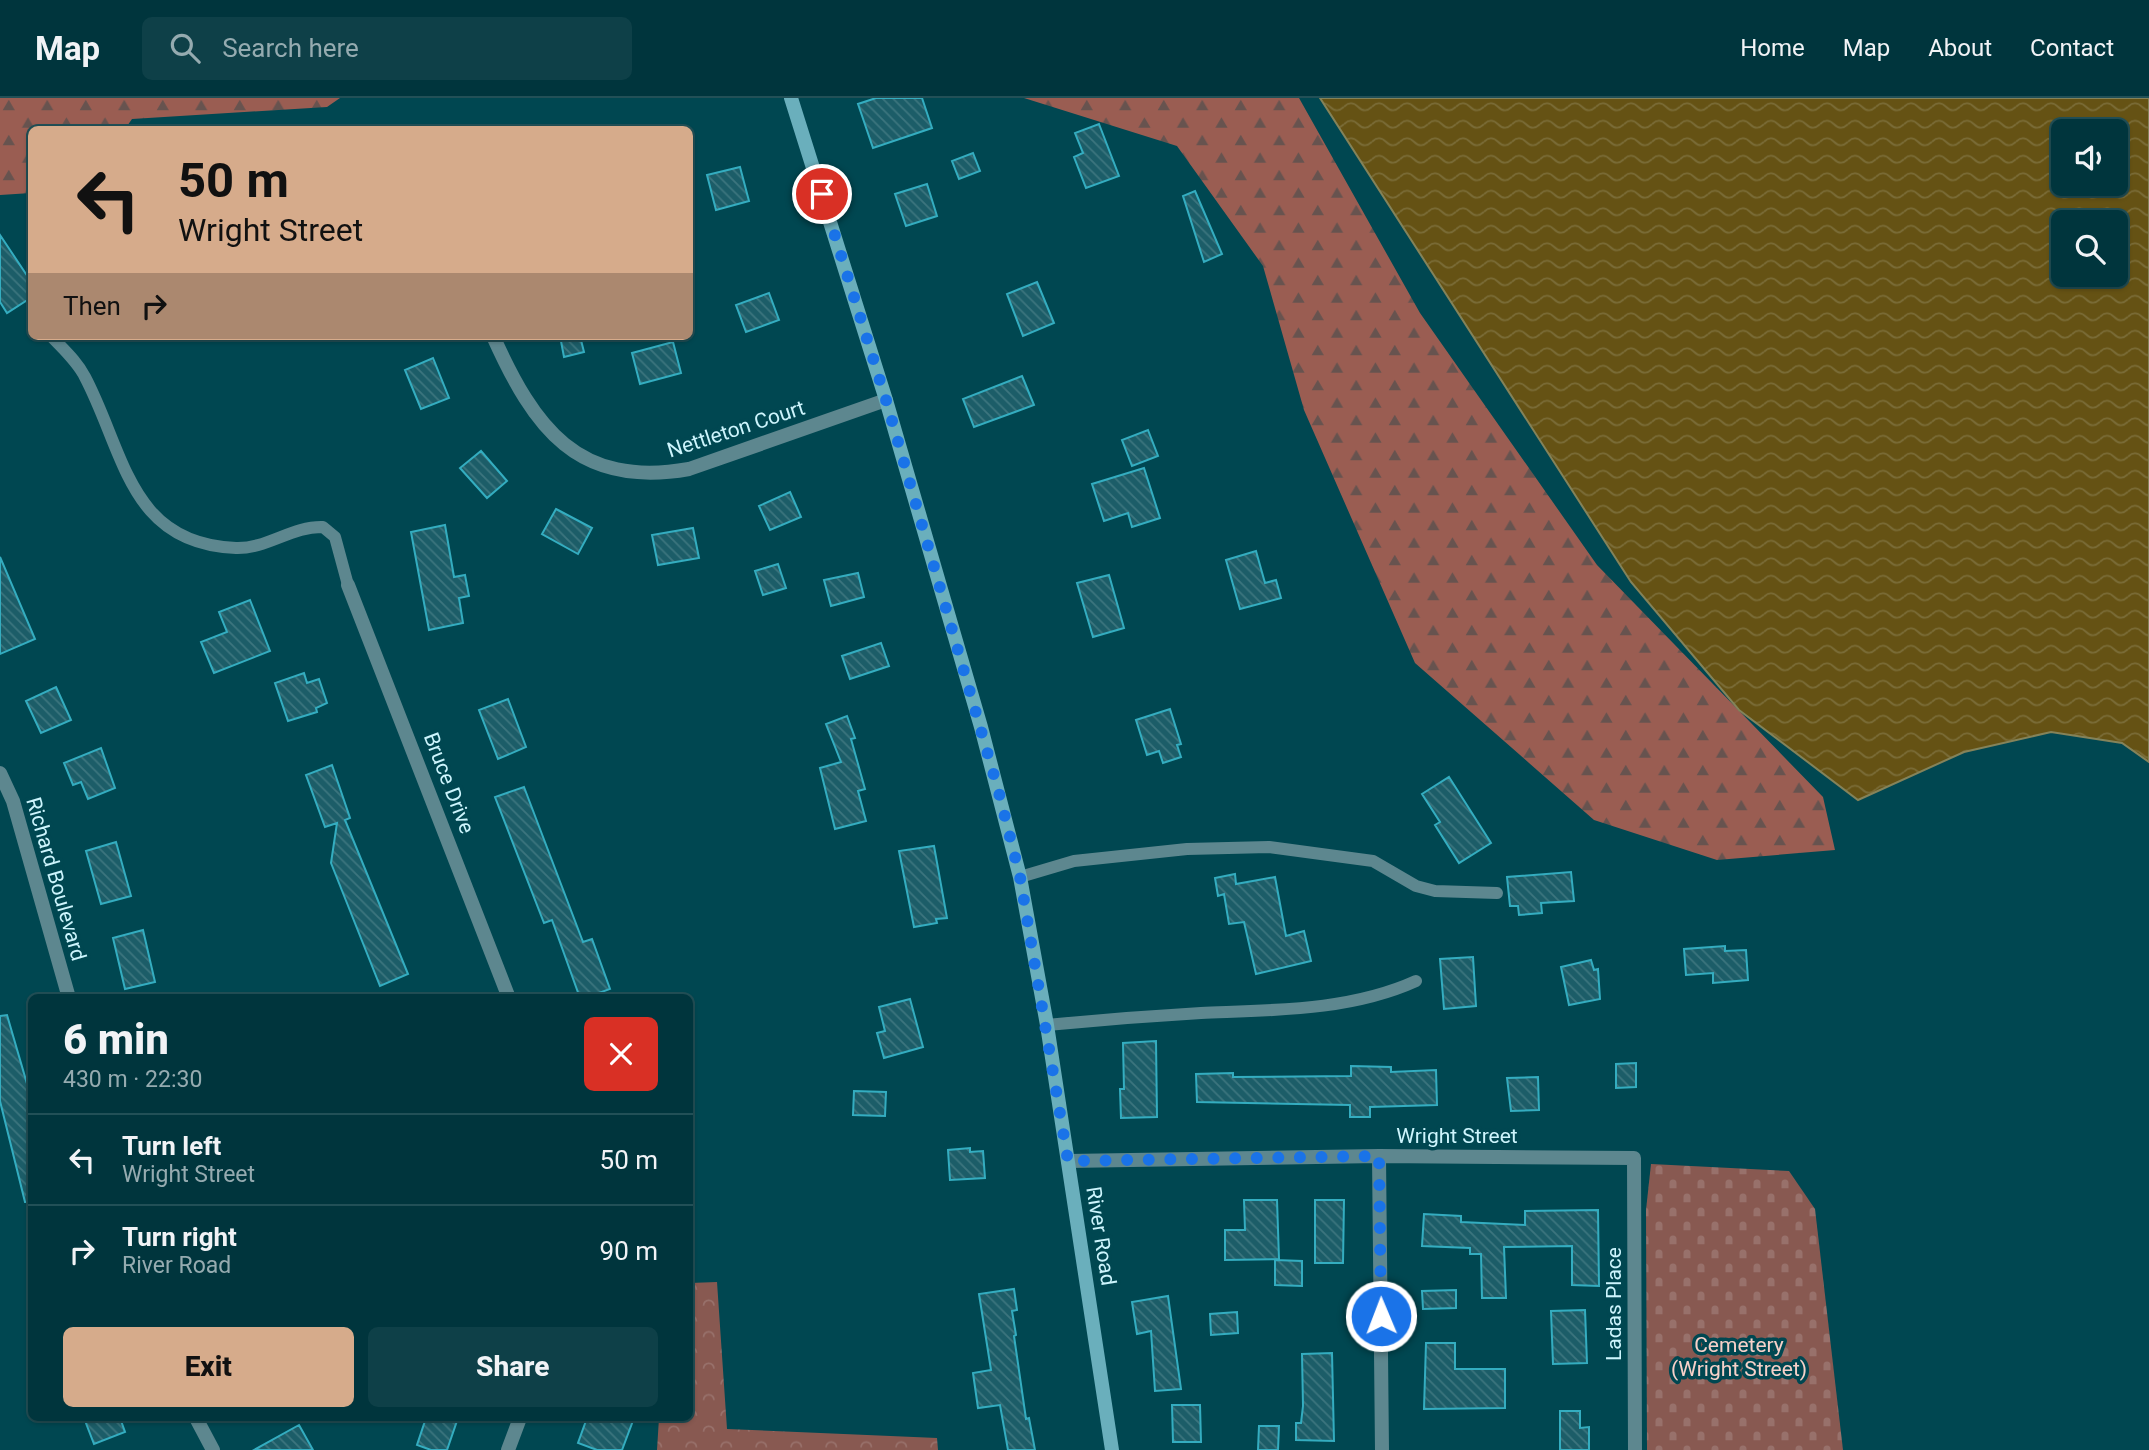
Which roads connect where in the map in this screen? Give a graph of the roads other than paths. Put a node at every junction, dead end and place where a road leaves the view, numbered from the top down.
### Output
1 (791, 98) edge
2 (54, 340) edge
3 (495, 340) edge
4 (886, 400) junction
5 (348, 584) joint
6 (0, 773) edge
7 (1020, 877) junction
8 (1497, 893) dead end
9 (1416, 981) dead end
10 (68, 994) edge
11 (507, 994) edge
12 (1047, 1025) junction
13 (1379, 1156) junction
14 (1634, 1158) joint
15 (1068, 1161) junction
16 (198, 1421) edge
17 (519, 1421) edge
18 (213, 1450) edge
19 (508, 1450) edge
20 (1112, 1450) edge
21 (1382, 1450) edge
22 (1635, 1450) edge

1 - 4 main road, River Road
2 - 5 lane
3 - 4 street, Nettleton Court
4 - 7 main road, River Road
5 - 11 street, Bruce Drive
6 - 10 street, Richard Boulevard
7 - 8 lane
7 - 12 main road, River Road
9 - 12 lane
12 - 15 main road, River Road
13 - 14 street, Wright Street
13 - 15 street, Wright Street
13 - 21 street
14 - 22 street, Ladas Place
15 - 20 main road, River Road
16 - 18 street
17 - 19 street

